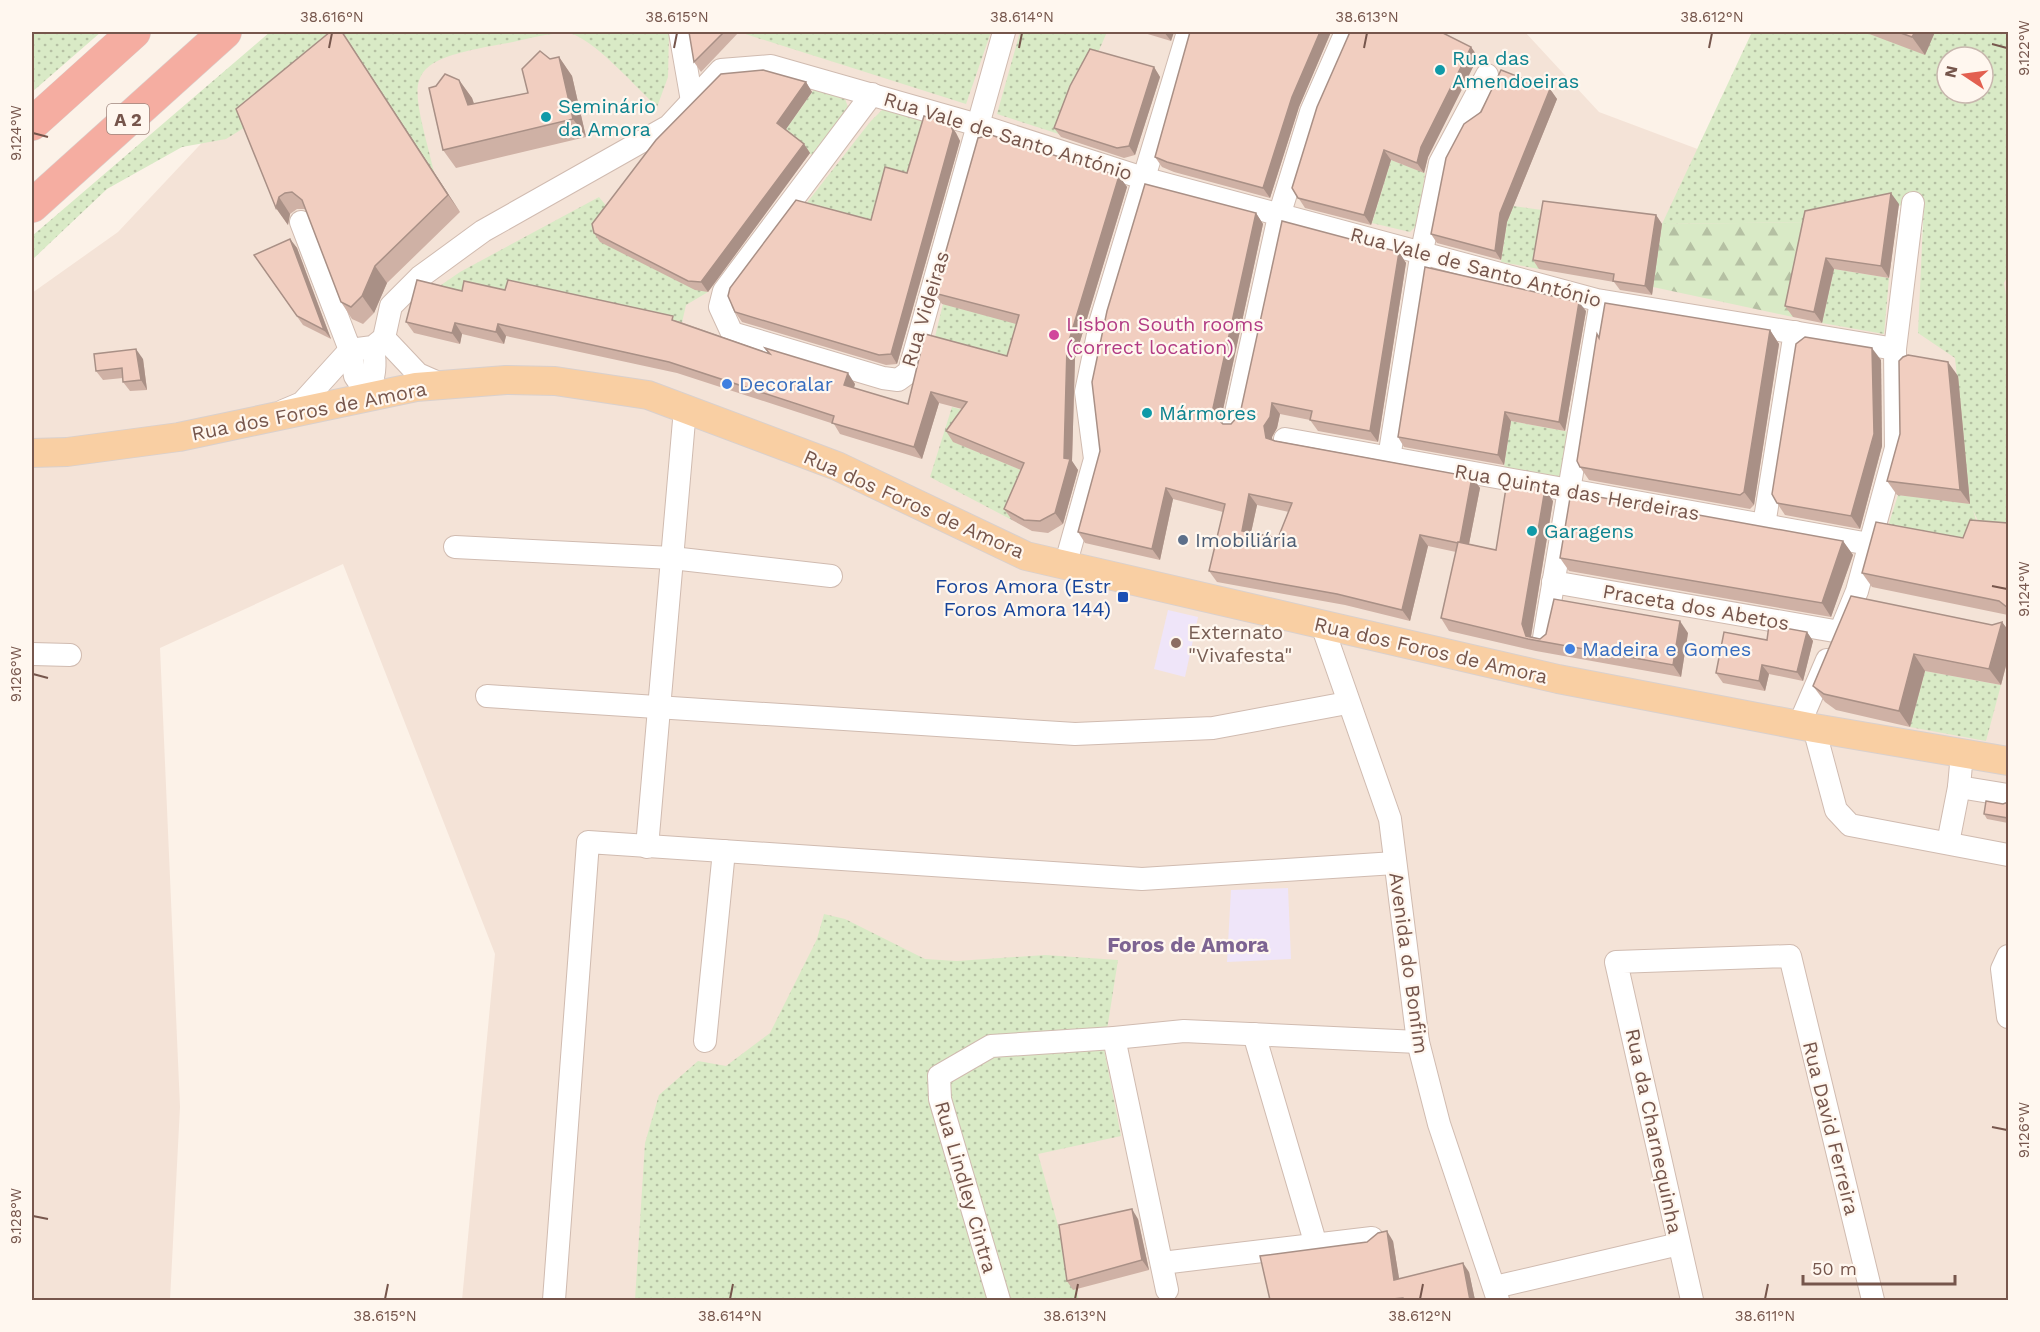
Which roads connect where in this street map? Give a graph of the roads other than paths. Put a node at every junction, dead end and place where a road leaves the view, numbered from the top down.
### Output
1 (134, 32) edge
2 (225, 32) edge
3 (680, 32) edge
4 (1004, 32) edge
5 (1188, 32) edge
6 (1346, 32) edge
7 (1486, 75) dead end
8 (872, 94) junction
9 (692, 101) junction
10 (32, 124) edge
11 (978, 125) junction
12 (1143, 178) junction
13 (1913, 203) dead end
14 (32, 206) edge
15 (1279, 216) junction
16 (301, 222) edge
17 (1422, 251) junction
18 (1601, 301) junction
19 (1795, 332) junction
20 (379, 342) junction
21 (1895, 349) junction
22 (350, 350) junction
23 (443, 385) junction
24 (366, 396) junction
25 (685, 409) junction
26 (266, 419) junction
27 (1234, 422) edge
28 (1286, 439) dead end
29 (32, 453) edge
30 (1389, 458) junction
31 (1567, 490) junction
32 (1764, 525) junction
33 (1869, 544) junction
34 (456, 547) dead end
35 (672, 558) junction
36 (1065, 566) junction
37 (831, 576) dead end
38 (1553, 582) junction
39 (1854, 597) junction
40 (1877, 602) edge
41 (1322, 625) junction
42 (1840, 632) junction
43 (1544, 638) edge
44 (32, 654) edge
45 (70, 655) dead end
46 (487, 696) dead end
47 (1347, 703) junction
48 (659, 706) junction
49 (1806, 726) junction
50 (1962, 753) junction
51 (2008, 761) edge
52 (1959, 787) junction
53 (2008, 795) edge
54 (1948, 843) junction
55 (647, 847) junction
56 (724, 851) junction
57 (2008, 855) edge
58 (1395, 862) junction
59 (1790, 956) joint
60 (2008, 956) edge
61 (2008, 1017) edge
62 (1254, 1034) junction
63 (1114, 1038) junction
64 (705, 1041) dead end
65 (1418, 1042) junction
66 (1372, 1238) edge
67 (1678, 1244) junction
68 (1317, 1245) junction
69 (1162, 1263) junction
70 (1167, 1290) dead end
71 (1496, 1294) edge
72 (554, 1300) edge
73 (999, 1300) edge
74 (1692, 1300) edge
75 (1873, 1300) edge

1 - 10 highway
2 - 14 highway, A 2
3 - 9 street
4 - 11 street, Rua Videiras
5 - 12 street
6 - 15 street
7 - 17 street
8 - 9 street, Rua Vale de Santo António
8 - 11 street, Rua Vale de Santo António
8 - 11 street, Rua Videiras
9 - 20 street, Rua Vale de Santo António
11 - 12 street, Rua Vale de Santo António
12 - 15 street, Rua Vale de Santo António
12 - 36 street
13 - 21 street
15 - 17 street, Rua Vale de Santo António
15 - 27 street
16 - 22 street
17 - 18 street, Rua Vale de Santo António
17 - 30 street
18 - 19 street, Rua Vale de Santo António
18 - 31 street
19 - 21 street, Rua Vale de Santo António
19 - 32 street
20 - 22 street
20 - 23 street
20 - 24 street, Rua Vale de Santo António
21 - 33 street
22 - 24 street
22 - 26 street
23 - 24 main road, Rua dos Foros de Amora
23 - 25 main road, Rua dos Foros de Amora
24 - 26 main road, Rua dos Foros de Amora
25 - 35 street
25 - 36 main road, Rua dos Foros de Amora
26 - 29 main road, Rua dos Foros de Amora
28 - 30 street, Rua Quinta das Herdeiras
30 - 31 street, Rua Quinta das Herdeiras
31 - 32 street, Rua Quinta das Herdeiras
31 - 38 street
32 - 33 street, Rua Quinta das Herdeiras
33 - 39 street
34 - 35 street
35 - 37 street
35 - 48 street
36 - 41 main road, Rua dos Foros de Amora
38 - 42 street, Praceta dos Abetos
38 - 43 street
39 - 40 street
39 - 42 street
41 - 47 street, Avenida do Bonfim
41 - 49 main road, Rua dos Foros de Amora
42 - 49 street
44 - 45 street
46 - 48 street
47 - 48 street
47 - 58 street, Avenida do Bonfim
48 - 55 street
49 - 50 main road, Rua dos Foros de Amora
49 - 54 street
50 - 51 main road, Rua dos Foros de Amora
50 - 52 street
52 - 53 street
52 - 54 street
54 - 57 street
55 - 56 street
55 - 72 street
56 - 58 street
56 - 64 street
58 - 65 street, Avenida do Bonfim
59 - 67 street, Rua da Charnequinha
59 - 75 street, Rua David Ferreira
60 - 61 street
62 - 63 street
62 - 65 street
62 - 68 street
63 - 69 street
63 - 73 street, Rua Lindley Cintra
65 - 71 street, Avenida do Bonfim
66 - 68 street
67 - 71 street
67 - 74 street, Rua da Charnequinha
68 - 69 street
69 - 70 street

